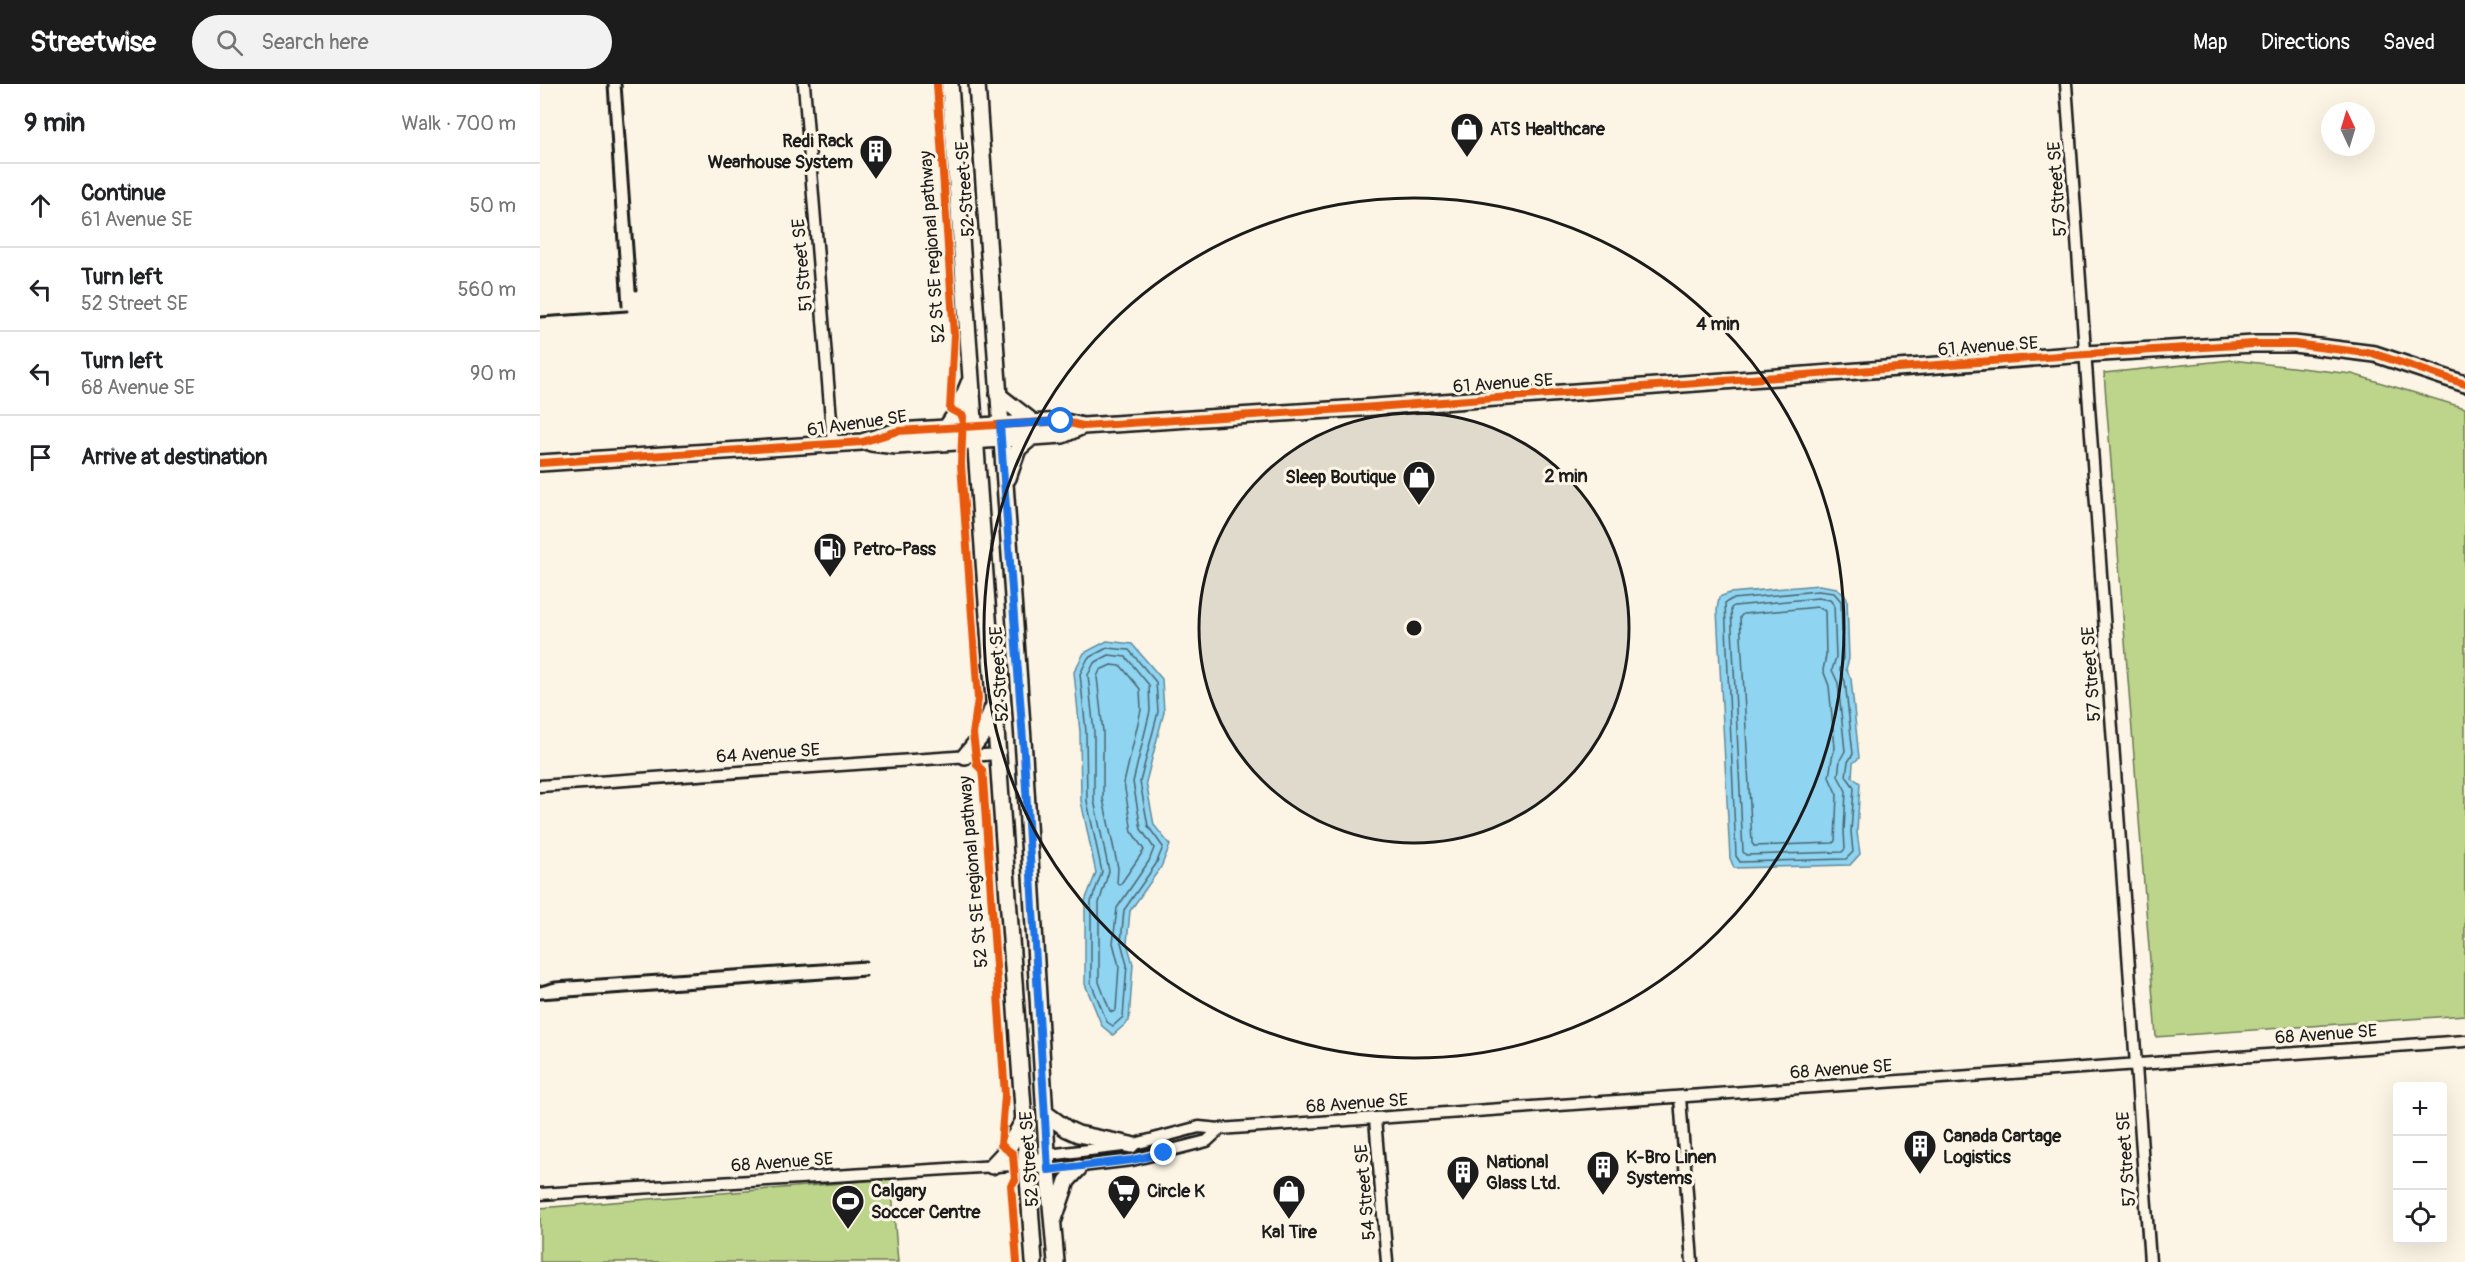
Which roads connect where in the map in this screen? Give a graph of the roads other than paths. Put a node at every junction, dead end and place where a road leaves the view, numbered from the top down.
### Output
1 (804, 84) edge
2 (950, 84) edge
3 (977, 84) edge
4 (2066, 84) edge
5 (2086, 354) junction
6 (970, 380) junction
7 (2465, 384) edge
8 (998, 395) junction
9 (946, 428) junction
10 (1033, 430) junction
11 (1001, 432) junction
12 (975, 434) junction
13 (862, 441) junction
14 (833, 444) junction
15 (540, 463) edge
16 (1005, 487) junction
17 (994, 706) junction
18 (998, 754) junction
19 (965, 756) junction
20 (540, 786) edge
21 (2465, 1041) edge
22 (2135, 1064) junction
23 (1680, 1097) junction
24 (1045, 1113) junction
25 (1375, 1119) junction
26 (1024, 1120) junction
27 (1220, 1130) junction
28 (1131, 1145) junction
29 (1048, 1155) junction
30 (1027, 1164) junction
31 (992, 1166) junction
32 (1079, 1168) junction
33 (1048, 1170) junction
34 (540, 1194) edge
35 (1053, 1222) junction
36 (1034, 1262) edge
37 (1056, 1262) edge
38 (1387, 1262) edge
39 (1692, 1262) edge
40 (2150, 1262) edge

1 - 14 street, 51 Street SE
2 - 6 main road, 52 Street SE
3 - 8 main road, 52 Street SE
4 - 5 street, 57 Street SE
5 - 7 main road, 61 Avenue SE
5 - 10 main road, 61 Avenue SE
5 - 22 street, 57 Street SE
6 - 9 main road
6 - 12 main road, 52 Street SE
8 - 10 main road
8 - 11 main road, 52 Street SE
9 - 12 main road, 61 Avenue SE
9 - 13 main road, 61 Avenue SE
10 - 11 main road, 61 Avenue SE
10 - 16 main road
11 - 12 main road, 61 Avenue SE
11 - 16 main road, 52 Street SE
12 - 13 main road, 61 Avenue SE
12 - 17 main road, 52 Street SE
13 - 14 main road, 61 Avenue SE
14 - 15 main road, 61 Avenue SE
16 - 24 main road, 52 Street SE
17 - 18 main road, 52 Street SE
17 - 19 main road
18 - 19 street, 64 Avenue SE
18 - 26 main road, 52 Street SE
19 - 20 street, 64 Avenue SE
21 - 22 street, 68 Avenue SE
22 - 23 street, 68 Avenue SE
22 - 40 street, 57 Street SE
23 - 25 street, 68 Avenue SE
23 - 39 street
24 - 28 main road
24 - 29 main road, 52 Street SE
25 - 27 street, 68 Avenue SE
25 - 38 street, 54 Street SE
26 - 30 main road, 52 Street SE
26 - 31 main road
27 - 28 street, 68 Avenue SE
27 - 32 street, 68 Avenue SE
28 - 29 street, 68 Avenue SE
29 - 30 street, 68 Avenue SE
29 - 33 main road, 52 Street SE
30 - 31 street, 68 Avenue SE
30 - 33 street, 68 Avenue SE
30 - 36 main road, 52 Street SE
31 - 34 street, 68 Avenue SE
32 - 33 street, 68 Avenue SE
32 - 35 main road
33 - 35 main road, 52 Street SE
35 - 37 main road, 52 Street SE

